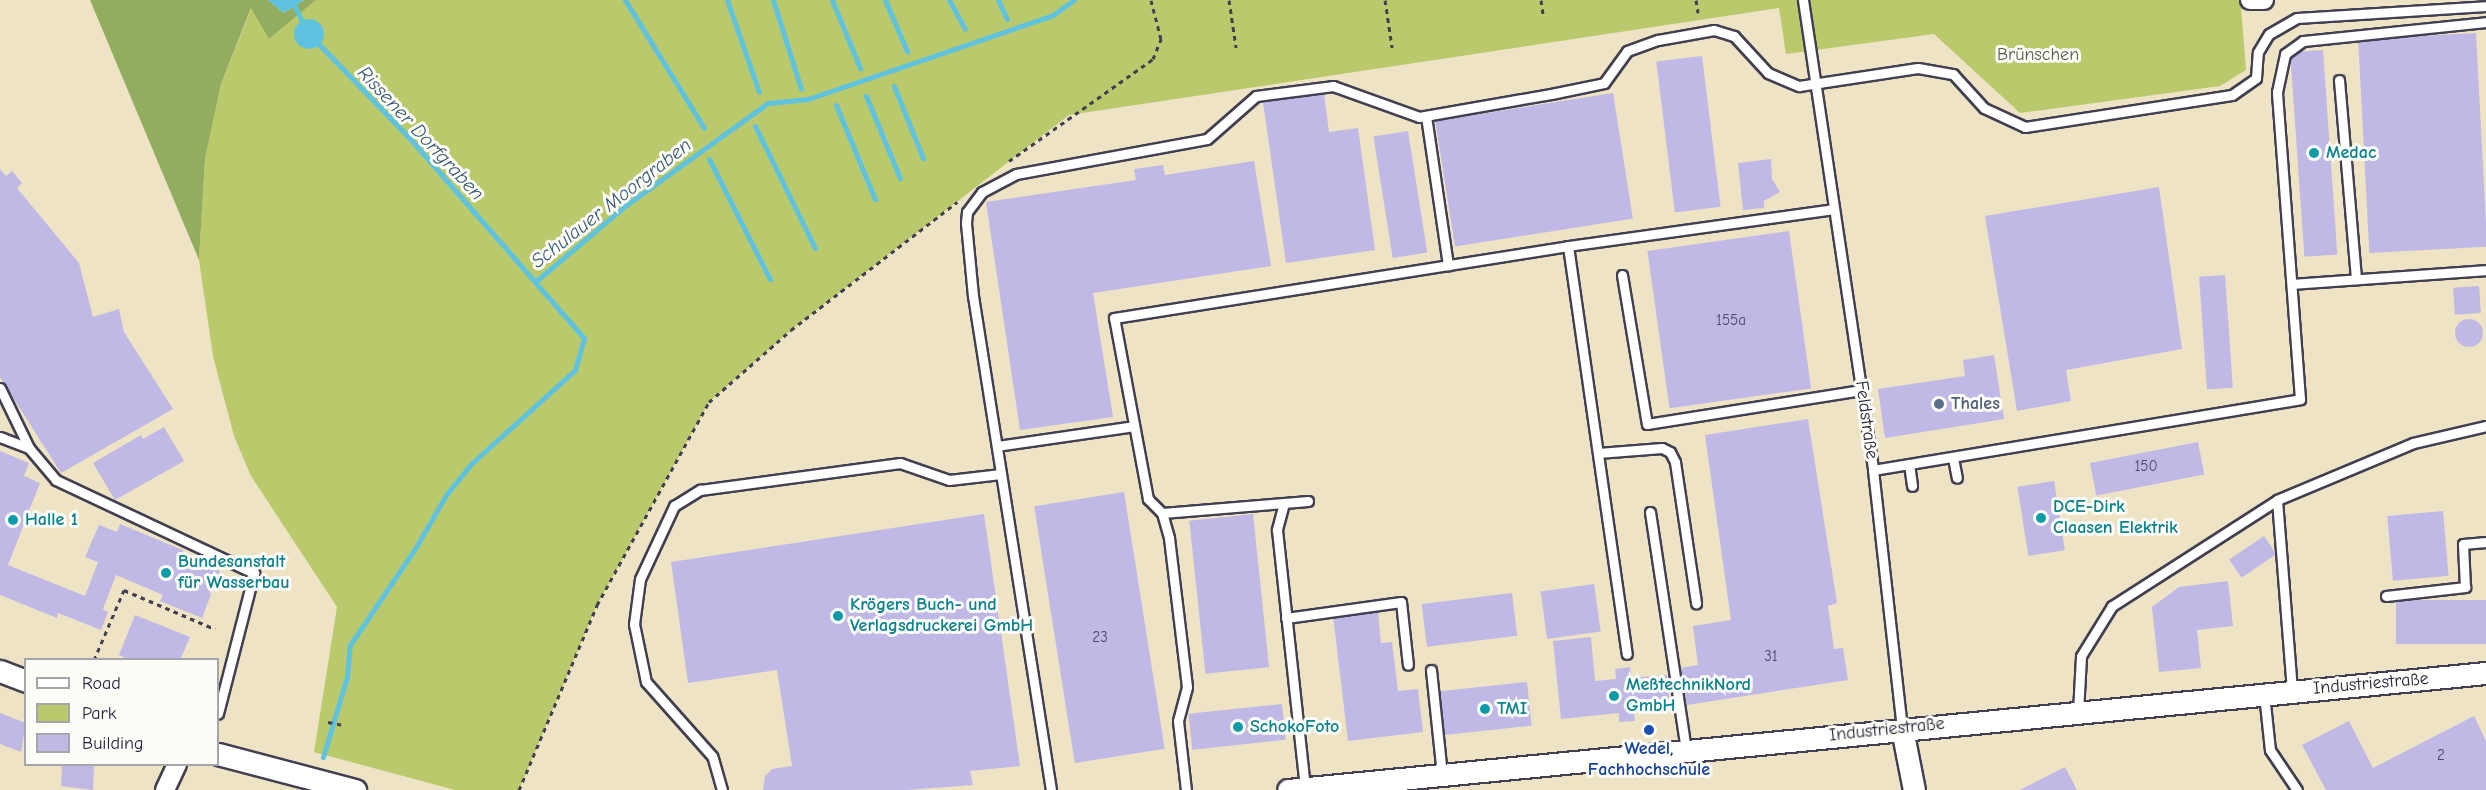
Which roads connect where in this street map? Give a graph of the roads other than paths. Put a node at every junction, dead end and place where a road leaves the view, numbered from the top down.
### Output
1 (1803, 0) edge
2 (2250, 0) edge
3 (2264, 0) edge
4 (2486, 6) edge
5 (2486, 22) edge
6 (2339, 80) dead end
7 (1815, 85) junction
8 (1426, 116) junction
9 (1833, 209) junction
10 (1568, 246) junction
11 (1448, 265) junction
12 (2486, 270) edge
13 (1622, 275) dead end
14 (2356, 279) junction
15 (2292, 284) junction
16 (0, 388) edge
17 (1861, 390) junction
18 (1134, 426) junction
19 (2486, 426) edge
20 (0, 437) edge
21 (997, 446) junction
22 (29, 448) junction
23 (1598, 453) junction
24 (1953, 458) junction
25 (1909, 464) junction
26 (1873, 470) junction
27 (1001, 474) junction
28 (1957, 478) dead end
29 (1912, 486) dead end
30 (2277, 500) junction
31 (1308, 501) dead end
32 (1284, 503) junction
33 (1650, 512) dead end
34 (1162, 513) junction
35 (2486, 542) edge
36 (2386, 596) dead end
37 (1696, 603) dead end
38 (1286, 618) junction
39 (1627, 654) dead end
40 (1408, 665) dead end
41 (1431, 669) dead end
42 (0, 671) edge
43 (2486, 673) edge
44 (24, 680) edge
45 (2292, 692) junction
46 (2264, 694) junction
47 (219, 709) edge
48 (2078, 712) junction
49 (1902, 729) junction
50 (1686, 750) junction
51 (219, 754) edge
52 (177, 766) edge
53 (1443, 775) junction
54 (1297, 789) edge
55 (165, 790) edge
56 (355, 790) edge
57 (722, 790) edge
58 (1051, 790) edge
59 (1186, 790) edge
60 (1914, 790) edge
61 (2297, 790) edge

1 - 7 lane, Feldstraße
2 - 3 street
4 - 7 lane
5 - 15 lane
6 - 14 lane
7 - 8 lane
7 - 9 lane, Feldstraße
8 - 11 lane
8 - 21 lane
9 - 10 lane
9 - 17 lane, Feldstraße
10 - 11 lane
10 - 23 lane
11 - 18 lane
12 - 14 lane
13 - 17 lane
14 - 15 lane
15 - 24 lane
16 - 22 lane
17 - 26 lane, Feldstraße
18 - 21 lane
18 - 34 lane
19 - 30 lane
20 - 22 lane
21 - 27 lane
22 - 47 lane
23 - 37 lane
23 - 39 lane
24 - 25 lane
24 - 28 lane
25 - 26 lane
25 - 29 lane
26 - 49 lane, Feldstraße
27 - 57 lane
27 - 58 lane
30 - 45 lane
30 - 48 lane
31 - 32 lane
32 - 34 lane
32 - 38 lane
33 - 50 lane
34 - 59 lane
35 - 36 lane
38 - 40 lane
38 - 54 lane
41 - 53 lane
42 - 44 street
43 - 45 street, Industriestraße
45 - 46 street, Industriestraße
46 - 48 street, Industriestraße
46 - 61 lane
48 - 49 street, Industriestraße
49 - 50 street, Industriestraße
49 - 60 street, Feldstraße
50 - 53 street, Industriestraße
51 - 56 street
52 - 55 street
53 - 54 street, Industriestraße

